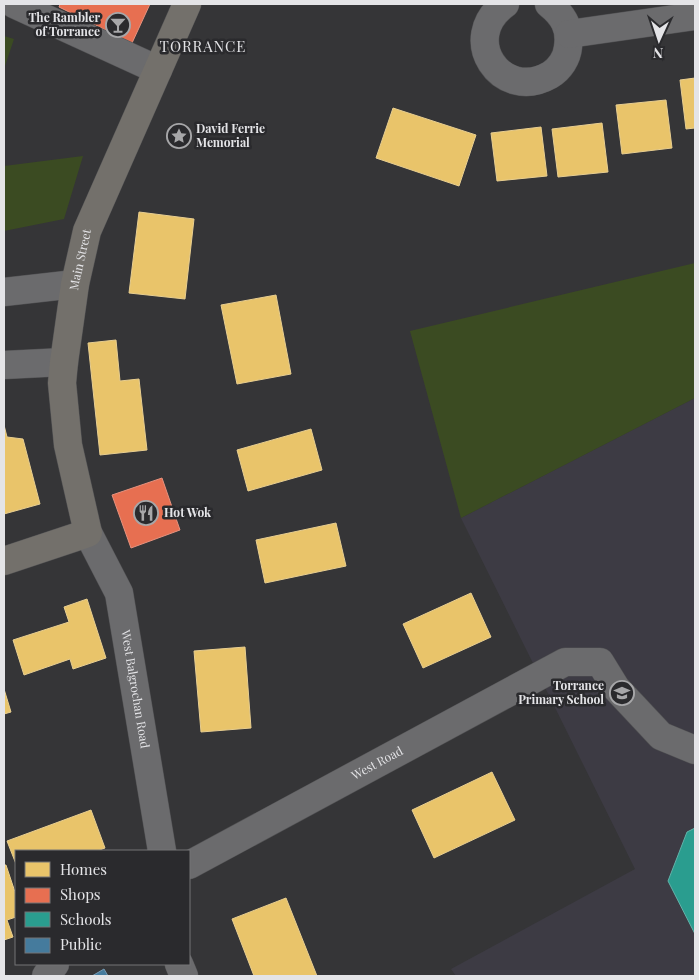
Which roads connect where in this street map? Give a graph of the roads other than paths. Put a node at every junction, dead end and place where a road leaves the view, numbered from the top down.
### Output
1 (14, 4) edge
2 (187, 4) edge
3 (505, 4) edge
4 (549, 4) edge
5 (695, 16) edge
6 (569, 34) junction
7 (158, 70) junction
8 (75, 284) junction
9 (4, 292) edge
10 (64, 362) junction
11 (4, 364) edge
12 (88, 533) junction
13 (4, 561) edge
14 (695, 750) edge
15 (162, 850) edge
16 (190, 863) edge
17 (54, 965) edge
18 (46, 976) edge

1 - 7 street
2 - 7 main road, Main Street
3 - 6 street
4 - 6 street
5 - 6 street
7 - 8 main road, Main Street
8 - 9 street
8 - 10 main road, Main Street
10 - 11 street
10 - 12 main road, Main Street
12 - 13 main road
12 - 15 street, West Balgrochan Road
14 - 16 street, West Road
17 - 18 street

